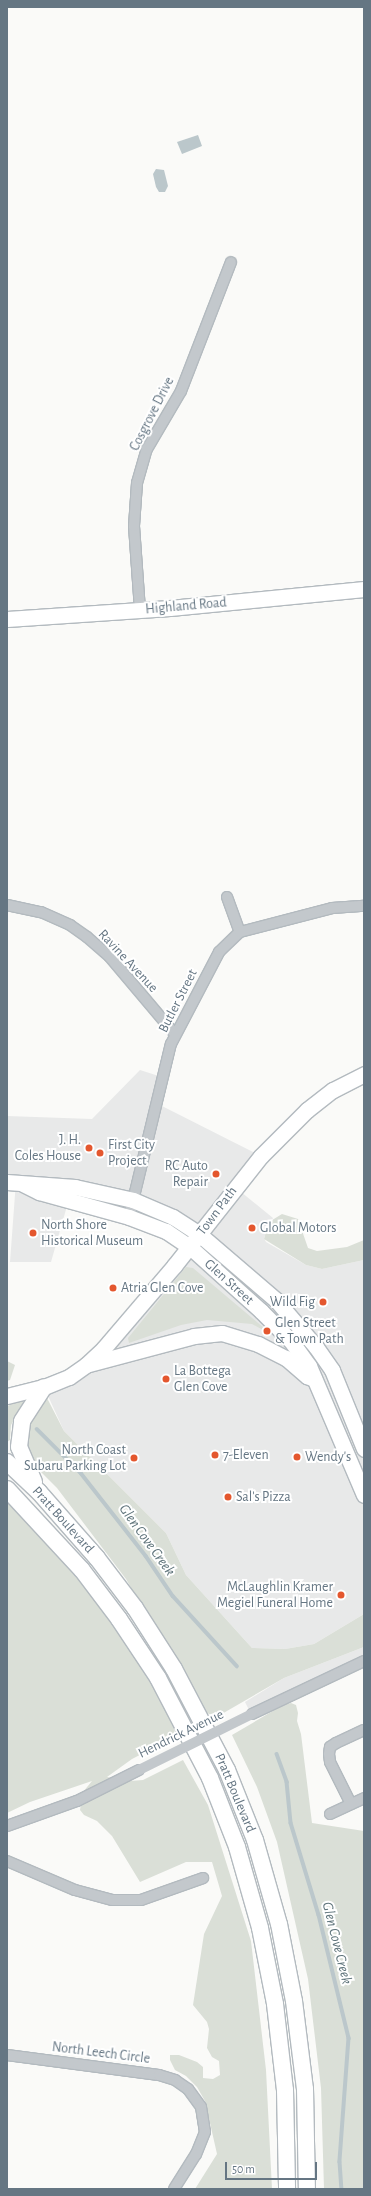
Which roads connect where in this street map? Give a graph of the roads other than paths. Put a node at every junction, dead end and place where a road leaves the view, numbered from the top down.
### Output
1 (231, 262) dead end
2 (364, 589) edge
3 (140, 610) junction
4 (7, 619) edge
5 (227, 897) dead end
6 (7, 905) edge
7 (364, 906) edge
8 (240, 932) junction
9 (175, 1034) junction
10 (364, 1074) edge
11 (7, 1182) edge
12 (23, 1184) junction
13 (133, 1200) junction
14 (129, 1217) junction
15 (199, 1234) junction
16 (190, 1246) junction
17 (309, 1337) junction
18 (291, 1341) junction
19 (258, 1344) junction
20 (86, 1365) junction
21 (316, 1380) junction
22 (44, 1387) junction
23 (7, 1396) edge
24 (358, 1433) junction
25 (341, 1440) junction
26 (364, 1449) edge
27 (7, 1462) edge
28 (7, 1489) edge
29 (39, 1492) junction
30 (364, 1495) edge
31 (364, 1661) edge
32 (364, 1730) edge
33 (364, 1798) edge
34 (350, 1804) junction
35 (330, 1814) dead end
36 (7, 1826) edge
37 (7, 1861) edge
38 (203, 1878) dead end
39 (7, 2055) edge
40 (174, 2189) edge
41 (287, 2189) edge
42 (307, 2189) edge

1 - 3 street, Cosgrove Drive
2 - 3 main road, Highland Road
3 - 4 main road, Highland Road
5 - 8 street
6 - 9 street, Ravine Avenue
7 - 8 street, Butler Street
8 - 9 street, Butler Street
9 - 13 street, Butler Street
10 - 15 main road, Town Path
11 - 12 main road, Glen Street
12 - 13 main road, Glen Street
12 - 14 main road, Glen Street
13 - 14 street, Butler Street
13 - 15 main road, Glen Street
14 - 16 main road, Glen Street
15 - 16 main road, Town Path
15 - 17 main road, Glen Street
16 - 18 main road, Glen Street
16 - 20 main road, Town Path
17 - 18 main road
17 - 24 main road, Glen Street
18 - 19 main road
18 - 21 main road, Glen Street
19 - 20 main road, Town Path
19 - 21 main road, Town Path
20 - 22 main road, Town Path
21 - 25 main road, Glen Street
22 - 23 main road, Town Path
22 - 29 main road
24 - 25 main road
24 - 26 main road, Glen Street
25 - 30 main road, Glen Street
27 - 29 main road, Pratt Boulevard
28 - 41 main road, Pratt Boulevard
29 - 42 main road, Pratt Boulevard
31 - 36 street, Hendrick Avenue, bridge
32 - 34 street
33 - 34 street
34 - 35 street
37 - 38 street
39 - 40 street, North Leech Circle

